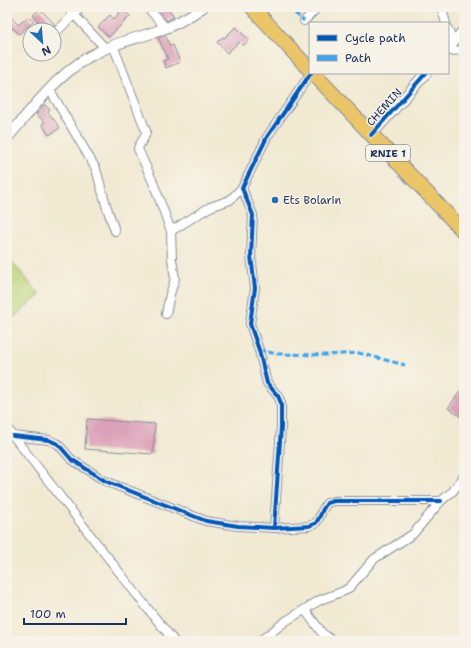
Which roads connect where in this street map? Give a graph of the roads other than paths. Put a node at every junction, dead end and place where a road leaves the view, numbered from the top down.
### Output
1 (67, 7) edge
2 (82, 7) edge
3 (147, 7) edge
4 (203, 7) edge
5 (252, 7) edge
6 (318, 7) edge
7 (441, 7) edge
8 (74, 15) junction
9 (304, 21) dead end
10 (446, 22) edge
11 (62, 26) edge
12 (166, 28) junction
13 (464, 30) edge
14 (449, 34) edge
15 (451, 45) edge
16 (109, 46) junction
17 (464, 50) edge
18 (449, 51) edge
19 (309, 69) edge
20 (311, 74) edge
21 (313, 74) edge
22 (425, 74) edge
23 (50, 90) junction
24 (371, 135) junction
25 (7, 138) edge
26 (242, 188) junction
27 (115, 231) dead end
28 (171, 231) junction
29 (464, 232) edge
30 (166, 314) dead end
31 (7, 428) edge
32 (14, 436) junction
33 (464, 476) edge
34 (441, 501) junction
35 (274, 528) junction
36 (305, 610) junction
37 (174, 641) edge
38 (260, 641) edge
39 (333, 641) edge

1 - 8 street
2 - 8 street
3 - 12 street
4 - 12 street
5 - 19 highway
6 - 9 street
7 - 10 street
8 - 11 street
8 - 16 street
12 - 16 street
13 - 15 street
14 - 15 street
16 - 23 street
16 - 28 street
17 - 18 street
20 - 26 street
21 - 24 highway, RNIE 1
22 - 24 street, CHEMIN
23 - 25 street
23 - 27 street
24 - 29 highway, RNIE 1
26 - 28 street
26 - 35 street
28 - 30 street
31 - 32 street
32 - 35 street
32 - 37 street
33 - 34 street
34 - 35 street
34 - 36 street
36 - 38 street
36 - 39 street

